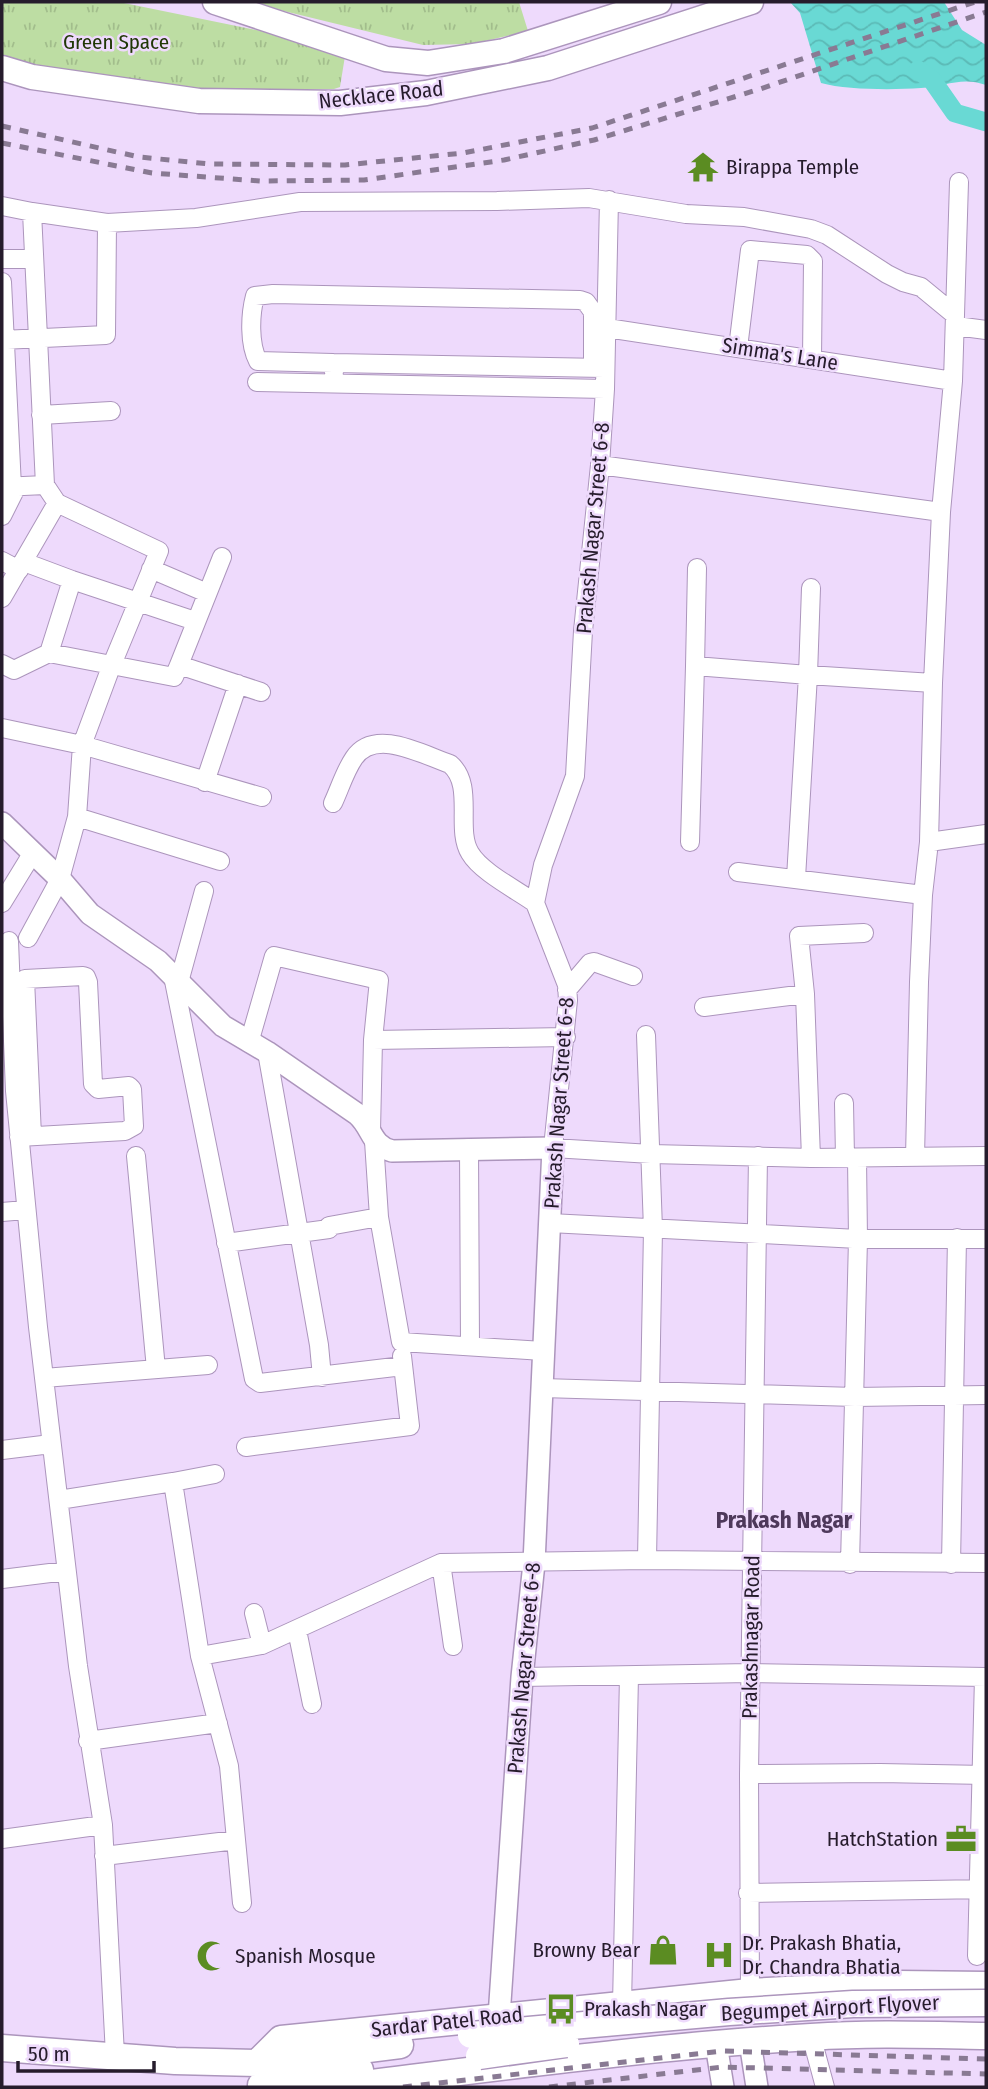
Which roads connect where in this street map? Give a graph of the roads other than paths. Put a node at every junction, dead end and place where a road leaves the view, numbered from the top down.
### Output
1 (215, 2) edge
2 (659, 2) edge
3 (751, 2) edge
4 (387, 59) junction
5 (2, 68) edge
6 (387, 97) junction
7 (959, 182) dead end
8 (609, 200) junction
9 (2, 206) edge
10 (32, 212) junction
11 (107, 223) junction
12 (2, 259) edge
13 (34, 259) junction
14 (2, 282) edge
15 (955, 321) junction
16 (607, 328) junction
17 (986, 330) edge
18 (37, 339) junction
19 (3, 340) edge
20 (738, 348) junction
21 (812, 359) junction
22 (333, 363) junction
23 (599, 368) junction
24 (953, 381) junction
25 (257, 382) dead end
26 (335, 383) junction
27 (605, 389) junction
28 (111, 411) dead end
29 (5, 412) edge
30 (41, 413) junction
31 (600, 465) junction
32 (45, 485) junction
33 (10, 487) edge
34 (57, 503) junction
35 (941, 512) junction
36 (2, 516) edge
37 (222, 556) dead end
38 (2, 561) edge
39 (22, 566) junction
40 (697, 568) dead end
41 (151, 569) junction
42 (72, 580) junction
43 (811, 588) dead end
44 (207, 593) junction
45 (2, 598) edge
46 (136, 603) junction
47 (195, 621) junction
48 (49, 653) junction
49 (2, 664) edge
50 (179, 665) junction
51 (695, 666) junction
52 (111, 667) junction
53 (808, 675) junction
54 (933, 682) junction
55 (238, 684) junction
56 (261, 692) dead end
57 (2, 728) edge
58 (82, 745) junction
59 (205, 782) junction
60 (262, 797) dead end
61 (333, 803) dead end
62 (77, 817) junction
63 (3, 827) edge
64 (986, 834) edge
65 (690, 842) dead end
66 (929, 842) junction
67 (32, 854) junction
68 (220, 861) dead end
69 (738, 873) dead end
70 (796, 878) junction
71 (60, 879) junction
72 (204, 891) dead end
73 (923, 895) junction
74 (2, 903) edge
75 (535, 903) junction
76 (864, 933) dead end
77 (28, 938) dead end
78 (9, 941) dead end
79 (633, 976) dead end
80 (18, 979) junction
81 (176, 979) junction
82 (567, 990) junction
83 (805, 994) junction
84 (704, 1007) dead end
85 (646, 1035) dead end
86 (566, 1037) junction
87 (373, 1040) junction
88 (258, 1048) junction
89 (8, 1091) edge
90 (845, 1103) dead end
91 (25, 1136) junction
92 (373, 1136) junction
93 (553, 1147) junction
94 (469, 1148) junction
95 (651, 1154) junction
96 (136, 1156) dead end
97 (758, 1156) junction
98 (986, 1156) edge
99 (915, 1157) junction
100 (811, 1158) junction
101 (851, 1158) junction
102 (25, 1210) junction
103 (2, 1212) edge
104 (379, 1217) junction
105 (550, 1223) junction
106 (653, 1229) junction
107 (298, 1234) junction
108 (757, 1235) junction
109 (957, 1238) junction
110 (858, 1239) junction
111 (986, 1239) edge
112 (226, 1243) junction
113 (401, 1342) junction
114 (470, 1346) junction
115 (543, 1351) junction
116 (208, 1365) dead end
117 (403, 1366) junction
118 (156, 1369) junction
119 (322, 1377) junction
120 (44, 1378) junction
121 (542, 1388) junction
122 (649, 1392) junction
123 (753, 1394) junction
124 (956, 1394) junction
125 (986, 1395) edge
126 (855, 1397) junction
127 (51, 1444) junction
128 (246, 1447) dead end
129 (2, 1450) edge
130 (215, 1474) dead end
131 (173, 1482) junction
132 (59, 1500) junction
133 (646, 1560) junction
134 (753, 1562) junction
135 (441, 1563) junction
136 (534, 1563) junction
137 (986, 1563) edge
138 (850, 1564) junction
139 (951, 1564) junction
140 (66, 1571) junction
141 (2, 1579) edge
142 (254, 1613) dead end
143 (297, 1630) junction
144 (262, 1645) junction
145 (453, 1646) dead end
146 (200, 1656) junction
147 (750, 1674) junction
148 (629, 1676) junction
149 (522, 1677) junction
150 (985, 1677) edge
151 (312, 1704) dead end
152 (218, 1723) junction
153 (88, 1741) junction
154 (748, 1774) junction
155 (984, 1775) edge
156 (103, 1825) junction
157 (2, 1839) edge
158 (236, 1840) junction
159 (104, 1856) junction
160 (983, 1889) edge
161 (748, 1893) junction
162 (242, 1903) dead end
163 (977, 1956) dead end
164 (899, 1984) junction
165 (986, 1985) edge
166 (750, 1992) junction
167 (720, 1994) junction
168 (986, 2003) edge
169 (622, 2005) junction
170 (499, 2017) junction
171 (986, 2020) edge
172 (986, 2036) edge
173 (897, 2040) junction
174 (2, 2048) edge
175 (750, 2048) junction
176 (717, 2050) junction
177 (815, 2050) dead end
178 (647, 2054) junction
179 (115, 2055) junction
180 (331, 2071) edge
181 (257, 2081) edge
182 (723, 2087) edge
183 (757, 2087) edge
184 (825, 2087) edge

1 - 4 main road, Necklace Road
2 - 4 main road, Necklace Road
3 - 6 main road, Necklace Road
4 - 6 main road
5 - 6 main road, Necklace Road
7 - 15 street
8 - 11 street
8 - 15 street
8 - 16 street, Prakash Nagar Street 6-8
9 - 10 street
10 - 11 street
10 - 13 street
11 - 18 street
12 - 13 street
13 - 18 street
14 - 19 street
15 - 17 street
15 - 24 street
16 - 20 street, Simma's Lane
16 - 23 street, Prakash Nagar Street 6-8
18 - 19 street
18 - 30 street
19 - 29 street
20 - 21 street, Simma's Lane
20 - 21 street
21 - 24 street, Simma's Lane
22 - 23 street
22 - 23 street
22 - 26 street
23 - 27 street, Prakash Nagar Street 6-8
24 - 35 street
25 - 26 street
26 - 27 street
27 - 31 street, Prakash Nagar Street 6-8
28 - 30 street
29 - 30 street
29 - 33 street
30 - 32 street
31 - 35 street
31 - 75 street, Prakash Nagar Street 6-8
32 - 33 street
32 - 34 street
33 - 36 street
34 - 39 street
34 - 41 street
35 - 54 street
37 - 44 street
38 - 39 street
39 - 42 street
39 - 45 street
40 - 51 street
41 - 44 street
41 - 46 street
42 - 46 street
42 - 48 street
43 - 53 street
44 - 47 street
46 - 47 street
46 - 52 street
47 - 50 street
48 - 49 street
48 - 52 street
50 - 52 street
50 - 55 street
51 - 53 street
51 - 65 street
52 - 58 street
53 - 54 street
53 - 70 street
54 - 66 street
55 - 56 street
55 - 59 street
57 - 58 street
58 - 59 street
58 - 62 street
59 - 60 street
61 - 75 street
62 - 68 street
62 - 71 street
63 - 67 street
64 - 66 street
66 - 73 street
67 - 71 street
67 - 74 street
69 - 70 street
70 - 73 street
71 - 77 street
71 - 81 street
72 - 81 street
73 - 99 street
75 - 82 street, Prakash Nagar Street 6-8
76 - 83 street
78 - 80 street
79 - 82 street
80 - 89 street
80 - 91 street
80 - 91 street
81 - 88 street
81 - 112 street
82 - 86 street, Prakash Nagar Street 6-8
83 - 84 street
83 - 100 street
85 - 95 street
86 - 87 street
86 - 93 street, Prakash Nagar Street 6-8
87 - 88 street
87 - 92 street
88 - 92 street
88 - 107 street
89 - 91 street
90 - 101 street
91 - 102 street
92 - 94 street
92 - 104 street
93 - 94 street
93 - 95 street
93 - 105 street, Prakash Nagar Street 6-8
94 - 114 street
95 - 97 street
95 - 106 street
96 - 118 street
97 - 100 street
97 - 108 street, Prakashnagar Road
98 - 99 street
99 - 101 street
100 - 101 street
101 - 110 street
102 - 103 street
102 - 120 street
104 - 107 street
104 - 113 street
105 - 106 street
105 - 115 street, Prakash Nagar Street 6-8
106 - 108 street
106 - 122 street
107 - 112 street
107 - 119 street
108 - 110 street
108 - 123 street, Prakashnagar Road
109 - 110 street
109 - 111 street
109 - 124 street
110 - 126 street
112 - 119 street
113 - 114 street
113 - 117 street
114 - 115 street
115 - 121 street, Prakash Nagar Street 6-8
116 - 118 street
117 - 119 street
117 - 128 street
118 - 120 street
120 - 127 street
121 - 122 street
121 - 136 street, Prakash Nagar Street 6-8
122 - 123 street
122 - 133 street
123 - 126 street
123 - 134 street, Prakashnagar Road
124 - 125 street
124 - 126 street
124 - 139 street
126 - 138 street
127 - 129 street
127 - 132 street
130 - 131 street
131 - 132 street
131 - 146 street
132 - 140 street
133 - 134 street
133 - 136 street
134 - 138 street
134 - 147 street, Prakashnagar Road
135 - 136 street
135 - 143 street
135 - 145 street
136 - 149 street, Prakash Nagar Street 6-8
137 - 139 street
138 - 139 street
140 - 141 street
140 - 153 street
142 - 144 street
143 - 144 street
143 - 151 street
144 - 146 street
146 - 152 street
147 - 148 street
147 - 150 street
147 - 154 street, Prakashnagar Road
148 - 149 street
148 - 169 street
149 - 170 street, Prakash Nagar Street 6-8
150 - 155 street
152 - 153 street
152 - 158 street
153 - 156 street
154 - 155 street
154 - 161 street, Prakashnagar Road
155 - 160 street
156 - 157 street
156 - 159 street
158 - 159 street
158 - 162 street
159 - 179 street
160 - 161 street
160 - 163 street
161 - 166 street, Prakashnagar Road
164 - 165 main road, Sardar Patel Road
164 - 166 main road, Sardar Patel Road
164 - 173 main road
166 - 167 main road, Sardar Patel Road
167 - 169 main road, Sardar Patel Road
167 - 178 main road
168 - 180 main road, Begumpet Airport Flyover, bridge
169 - 170 main road, Sardar Patel Road
170 - 181 main road, Sardar Patel Road
171 - 180 main road, Begumpet Airport Flyover, bridge
172 - 173 main road
173 - 175 main road
174 - 179 main road
175 - 176 main road
175 - 183 street
176 - 178 main road
176 - 182 street
177 - 184 street
178 - 180 main road
179 - 181 main road
180 - 181 main road, Begumpet Airport Flyover

